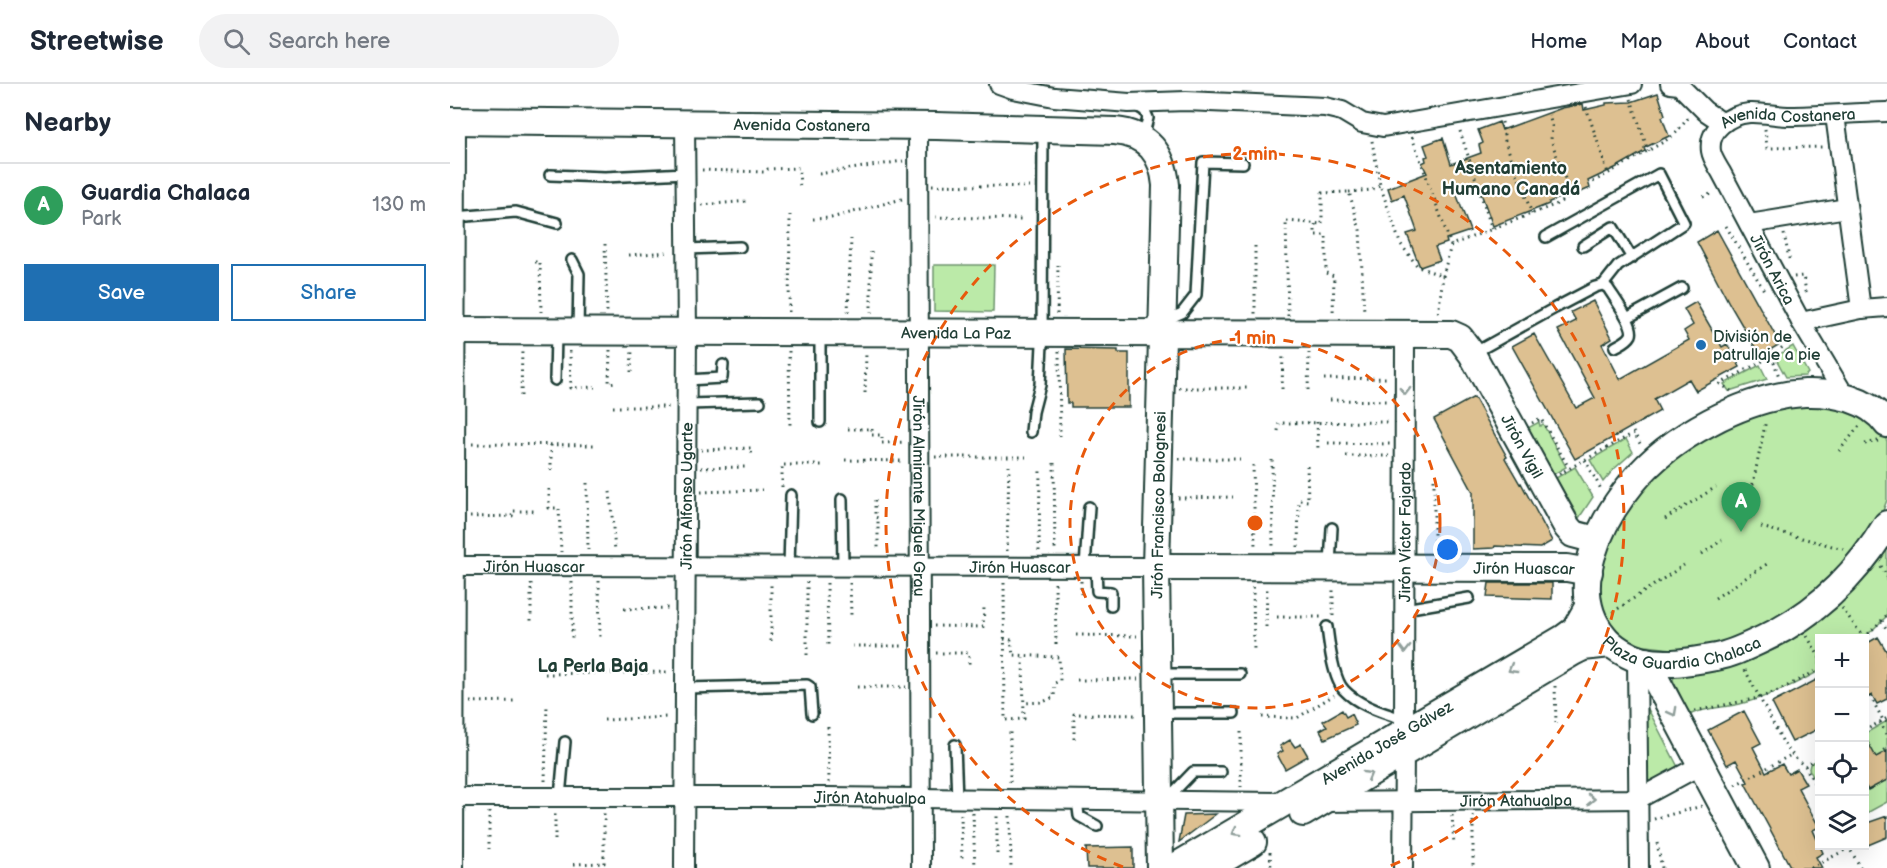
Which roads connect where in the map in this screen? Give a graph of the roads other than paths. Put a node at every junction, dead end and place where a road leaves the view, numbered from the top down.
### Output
1 (999, 84) edge
2 (1632, 84) edge
3 (1670, 84) edge
4 (1627, 85) edge
5 (1130, 103) junction
6 (1887, 112) edge
7 (1835, 115) junction
8 (453, 121) edge
9 (685, 123) junction
10 (1723, 123) junction
11 (918, 126) junction
12 (1043, 129) junction
13 (1146, 142) junction
14 (453, 151) edge
15 (1243, 163) dead end
16 (686, 171) junction
17 (550, 175) dead end
18 (1847, 208) junction
19 (455, 217) junction
20 (557, 223) dead end
21 (1749, 224) junction
22 (1546, 237) dead end
23 (1583, 246) dead end
24 (740, 248) dead end
25 (687, 250) junction
26 (1632, 258) junction
27 (572, 260) dead end
28 (1603, 285) junction
29 (1682, 288) dead end
30 (1887, 307) edge
31 (1862, 309) junction
32 (1627, 318) junction
33 (1806, 321) junction
34 (1161, 328) junction
35 (453, 331) edge
36 (561, 331) junction
37 (1052, 331) junction
38 (687, 332) junction
39 (820, 332) junction
40 (919, 332) junction
41 (1405, 333) junction
42 (1466, 346) junction
43 (1615, 347) dead end
44 (723, 365) dead end
45 (555, 380) dead end
46 (687, 380) junction
47 (1845, 396) junction
48 (760, 402) dead end
49 (687, 406) junction
50 (820, 423) dead end
51 (1881, 425) edge
52 (1031, 432) dead end
53 (453, 468) edge
54 (791, 495) dead end
55 (842, 499) dead end
56 (1089, 507) dead end
57 (1887, 524) edge
58 (1332, 528) dead end
59 (1596, 540) junction
60 (452, 566) edge
61 (686, 566) junction
62 (780, 566) junction
63 (840, 566) junction
64 (920, 566) junction
65 (1091, 567) junction
66 (1156, 567) junction
67 (1331, 567) junction
68 (1406, 567) junction
69 (1588, 572) junction
70 (1469, 598) dead end
71 (1111, 606) dead end
72 (1405, 609) junction
73 (1591, 615) junction
74 (1327, 627) road end
75 (1610, 645) junction
76 (1641, 660) junction
77 (1240, 674) dead end
78 (1148, 677) junction
79 (685, 680) junction
80 (1234, 713) dead end
81 (812, 714) dead end
82 (1149, 714) junction
83 (1404, 735) junction
84 (565, 742) dead end
85 (954, 746) dead end
86 (1701, 765) junction
87 (1221, 772) dead end
88 (452, 797) edge
89 (553, 797) junction
90 (685, 797) junction
91 (921, 799) junction
92 (964, 799) junction
93 (1638, 799) junction
94 (1077, 800) junction
95 (1162, 801) junction
96 (1289, 802) junction
97 (1323, 802) junction
98 (1403, 802) junction
99 (1097, 826) dead end
100 (454, 868) edge
101 (684, 868) edge
102 (921, 868) edge
103 (1160, 868) edge
104 (1173, 868) edge
105 (1209, 868) edge
106 (1403, 868) edge
107 (1639, 868) edge
108 (1756, 868) edge

1 - 5 street
2 - 4 street
3 - 10 street, Avenida Costanera
4 - 5 street
5 - 13 lane
6 - 7 street, Avenida Costanera
7 - 10 street, Avenida Costanera
7 - 18 street
8 - 9 main road, Avenida Costanera
8 - 14 street
9 - 11 main road, Avenida Costanera
9 - 16 street, Jirón Alfonso Ugarte
10 - 21 street, Jirón Arica
11 - 12 main road, Avenida Costanera
11 - 40 street, Jirón Almirante Miguel Grau
12 - 13 main road, Avenida Costanera
12 - 37 lane
13 - 34 main road, Jirón Francisco Bolognesi
14 - 19 street
15 - 34 lane
16 - 17 lane
16 - 25 street, Jirón Alfonso Ugarte
18 - 21 street
18 - 31 street
19 - 20 lane
19 - 35 street
21 - 33 street, Jirón Arica
22 - 26 lane
23 - 26 lane
24 - 25 lane
25 - 38 street, Jirón Alfonso Ugarte
26 - 28 lane
27 - 36 lane
28 - 32 lane
28 - 42 lane
29 - 32 lane
30 - 31 street
31 - 33 street
32 - 43 lane
33 - 47 street, Jirón Arica
34 - 37 main road, Avenida La Paz
34 - 41 main road, Avenida La Paz
34 - 66 main road, Jirón Francisco Bolognesi
35 - 36 main road, Avenida La Paz
35 - 53 street
36 - 38 main road, Avenida La Paz
36 - 45 lane
37 - 40 main road, Avenida La Paz
37 - 52 lane
38 - 39 main road, Avenida La Paz
38 - 46 street, Jirón Alfonso Ugarte
39 - 40 main road, Avenida La Paz
39 - 50 lane
40 - 64 street, Jirón Almirante Miguel Grau
41 - 42 main road, Avenida La Paz
41 -> 68 street, Jirón Víctor Fajardo
42 - 59 main road, Jirón Vigil
44 - 46 lane
46 - 49 street, Jirón Alfonso Ugarte
47 - 51 main road, Plaza Guardia Chalaca
47 - 59 main road, Plaza Guardia Chalaca
48 - 49 lane
49 - 61 street, Jirón Alfonso Ugarte
53 - 60 street
54 - 62 lane
55 - 63 lane
56 - 65 lane
57 - 76 main road, Plaza Guardia Chalaca
58 - 67 lane
59 - 69 main road, Plaza Guardia Chalaca
60 - 61 street, Jirón Huascar
60 - 88 street
61 - 62 street, Jirón Huascar
61 - 79 street, Jirón Alfonso Ugarte
62 - 63 street, Jirón Huascar
63 - 64 street, Jirón Huascar
64 - 65 street, Jirón Huascar
64 - 91 street, Jirón Almirante Miguel Grau
65 - 66 street, Jirón Huascar
65 - 71 lane
66 - 67 main road, Jirón Huascar
66 - 78 main road, Jirón Francisco Bolognesi
67 - 68 main road, Jirón Huascar
68 - 69 main road, Jirón Huascar
68 - 72 street, Jirón Víctor Fajardo
69 - 73 main road, Plaza Guardia Chalaca
70 - 72 lane
72 -> 83 street, Jirón Víctor Fajardo
73 - 75 main road, Plaza Guardia Chalaca
73 -> 83 main road, Avenida José Gálvez
74 - 83 lane
75 - 76 main road, Plaza Guardia Chalaca
75 - 83 main road, Avenida José Gálvez
76 -> 86 main road
76 - 93 street
77 - 78 lane
78 - 82 main road, Jirón Francisco Bolognesi
79 - 81 lane
79 - 90 street, Jirón Alfonso Ugarte
80 - 82 lane
82 - 95 main road, Jirón Francisco Bolognesi
83 - 96 main road, Avenida José Gálvez
97 -> 83 main road, Avenida José Gálvez
83 - 98 street, Jirón Víctor Fajardo
84 - 89 lane
85 - 92 lane
86 - 93 street, Jirón Atahualpa
86 - 108 main road
87 - 95 lane
88 - 89 street, Jirón Atahualpa
88 - 100 street
89 - 90 street, Jirón Atahualpa
90 - 91 street, Jirón Atahualpa
90 - 101 street, Jirón Alfonso Ugarte
91 - 92 street, Jirón Atahualpa
91 - 102 street, Jirón Almirante Miguel Grau
92 - 94 street, Jirón Atahualpa
98 -> 93 street, Jirón Atahualpa
93 - 107 street
94 - 95 street, Jirón Atahualpa
94 - 99 lane
95 - 96 street, Jirón Atahualpa
95 - 103 main road, Jirón Francisco Bolognesi
96 -> 104 main road, Avenida José Gálvez
97 - 98 street, Jirón Atahualpa
97 - 105 main road, Avenida José Gálvez
98 - 106 street, Jirón Víctor Fajardo

